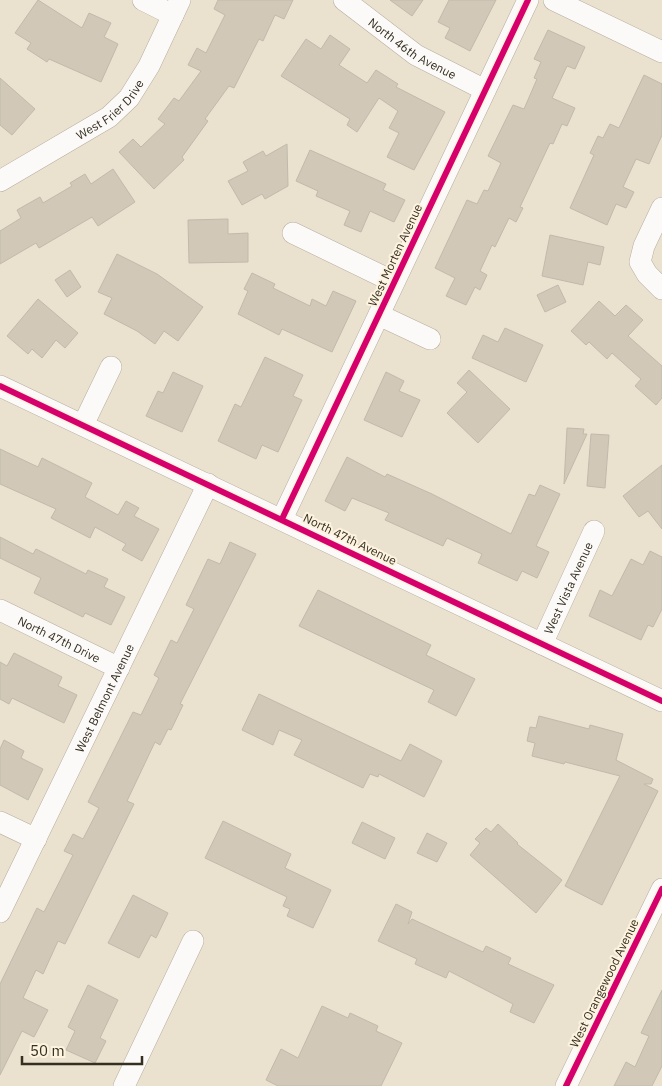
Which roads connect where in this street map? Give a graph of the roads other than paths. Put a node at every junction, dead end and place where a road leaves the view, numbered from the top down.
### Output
1 (143, 0) edge
2 (344, 0) edge
3 (528, 0) edge
4 (554, 0) edge
5 (177, 8) edge
6 (662, 52) edge
7 (485, 90) junction
8 (0, 181) edge
9 (662, 208) edge
10 (293, 233) dead end
11 (394, 282) junction
12 (662, 289) edge
13 (379, 315) junction
14 (430, 339) dead end
15 (111, 367) dead end
16 (0, 386) edge
17 (83, 426) junction
18 (208, 484) junction
19 (282, 519) junction
20 (594, 532) dead end
21 (0, 610) edge
22 (542, 644) junction
23 (119, 668) junction
24 (662, 702) edge
25 (0, 822) edge
26 (36, 839) junction
27 (662, 889) edge
28 (0, 912) edge
29 (193, 941) dead end
30 (124, 1086) edge
31 (566, 1086) edge

1 - 5 street
2 - 7 street, North 46th Avenue
3 - 7 street, West Morten Avenue
4 - 6 street
5 - 8 street, West Frier Drive
7 - 11 street, West Morten Avenue
9 - 12 street
10 - 11 street
11 - 13 street, West Morten Avenue
13 - 14 street
13 - 19 street, West Morten Avenue
15 - 17 street
16 - 17 street, North 47th Avenue
17 - 18 street, North 47th Avenue
18 - 19 street, North 47th Avenue
18 - 23 street, West Belmont Avenue
19 - 22 street, North 47th Avenue
20 - 22 street, West Vista Avenue
21 - 23 street, North 47th Drive
22 - 24 street, North 47th Avenue
23 - 26 street, West Belmont Avenue
25 - 26 street
26 - 28 street, West Belmont Avenue
27 - 31 street, West Orangewood Avenue
29 - 30 street

